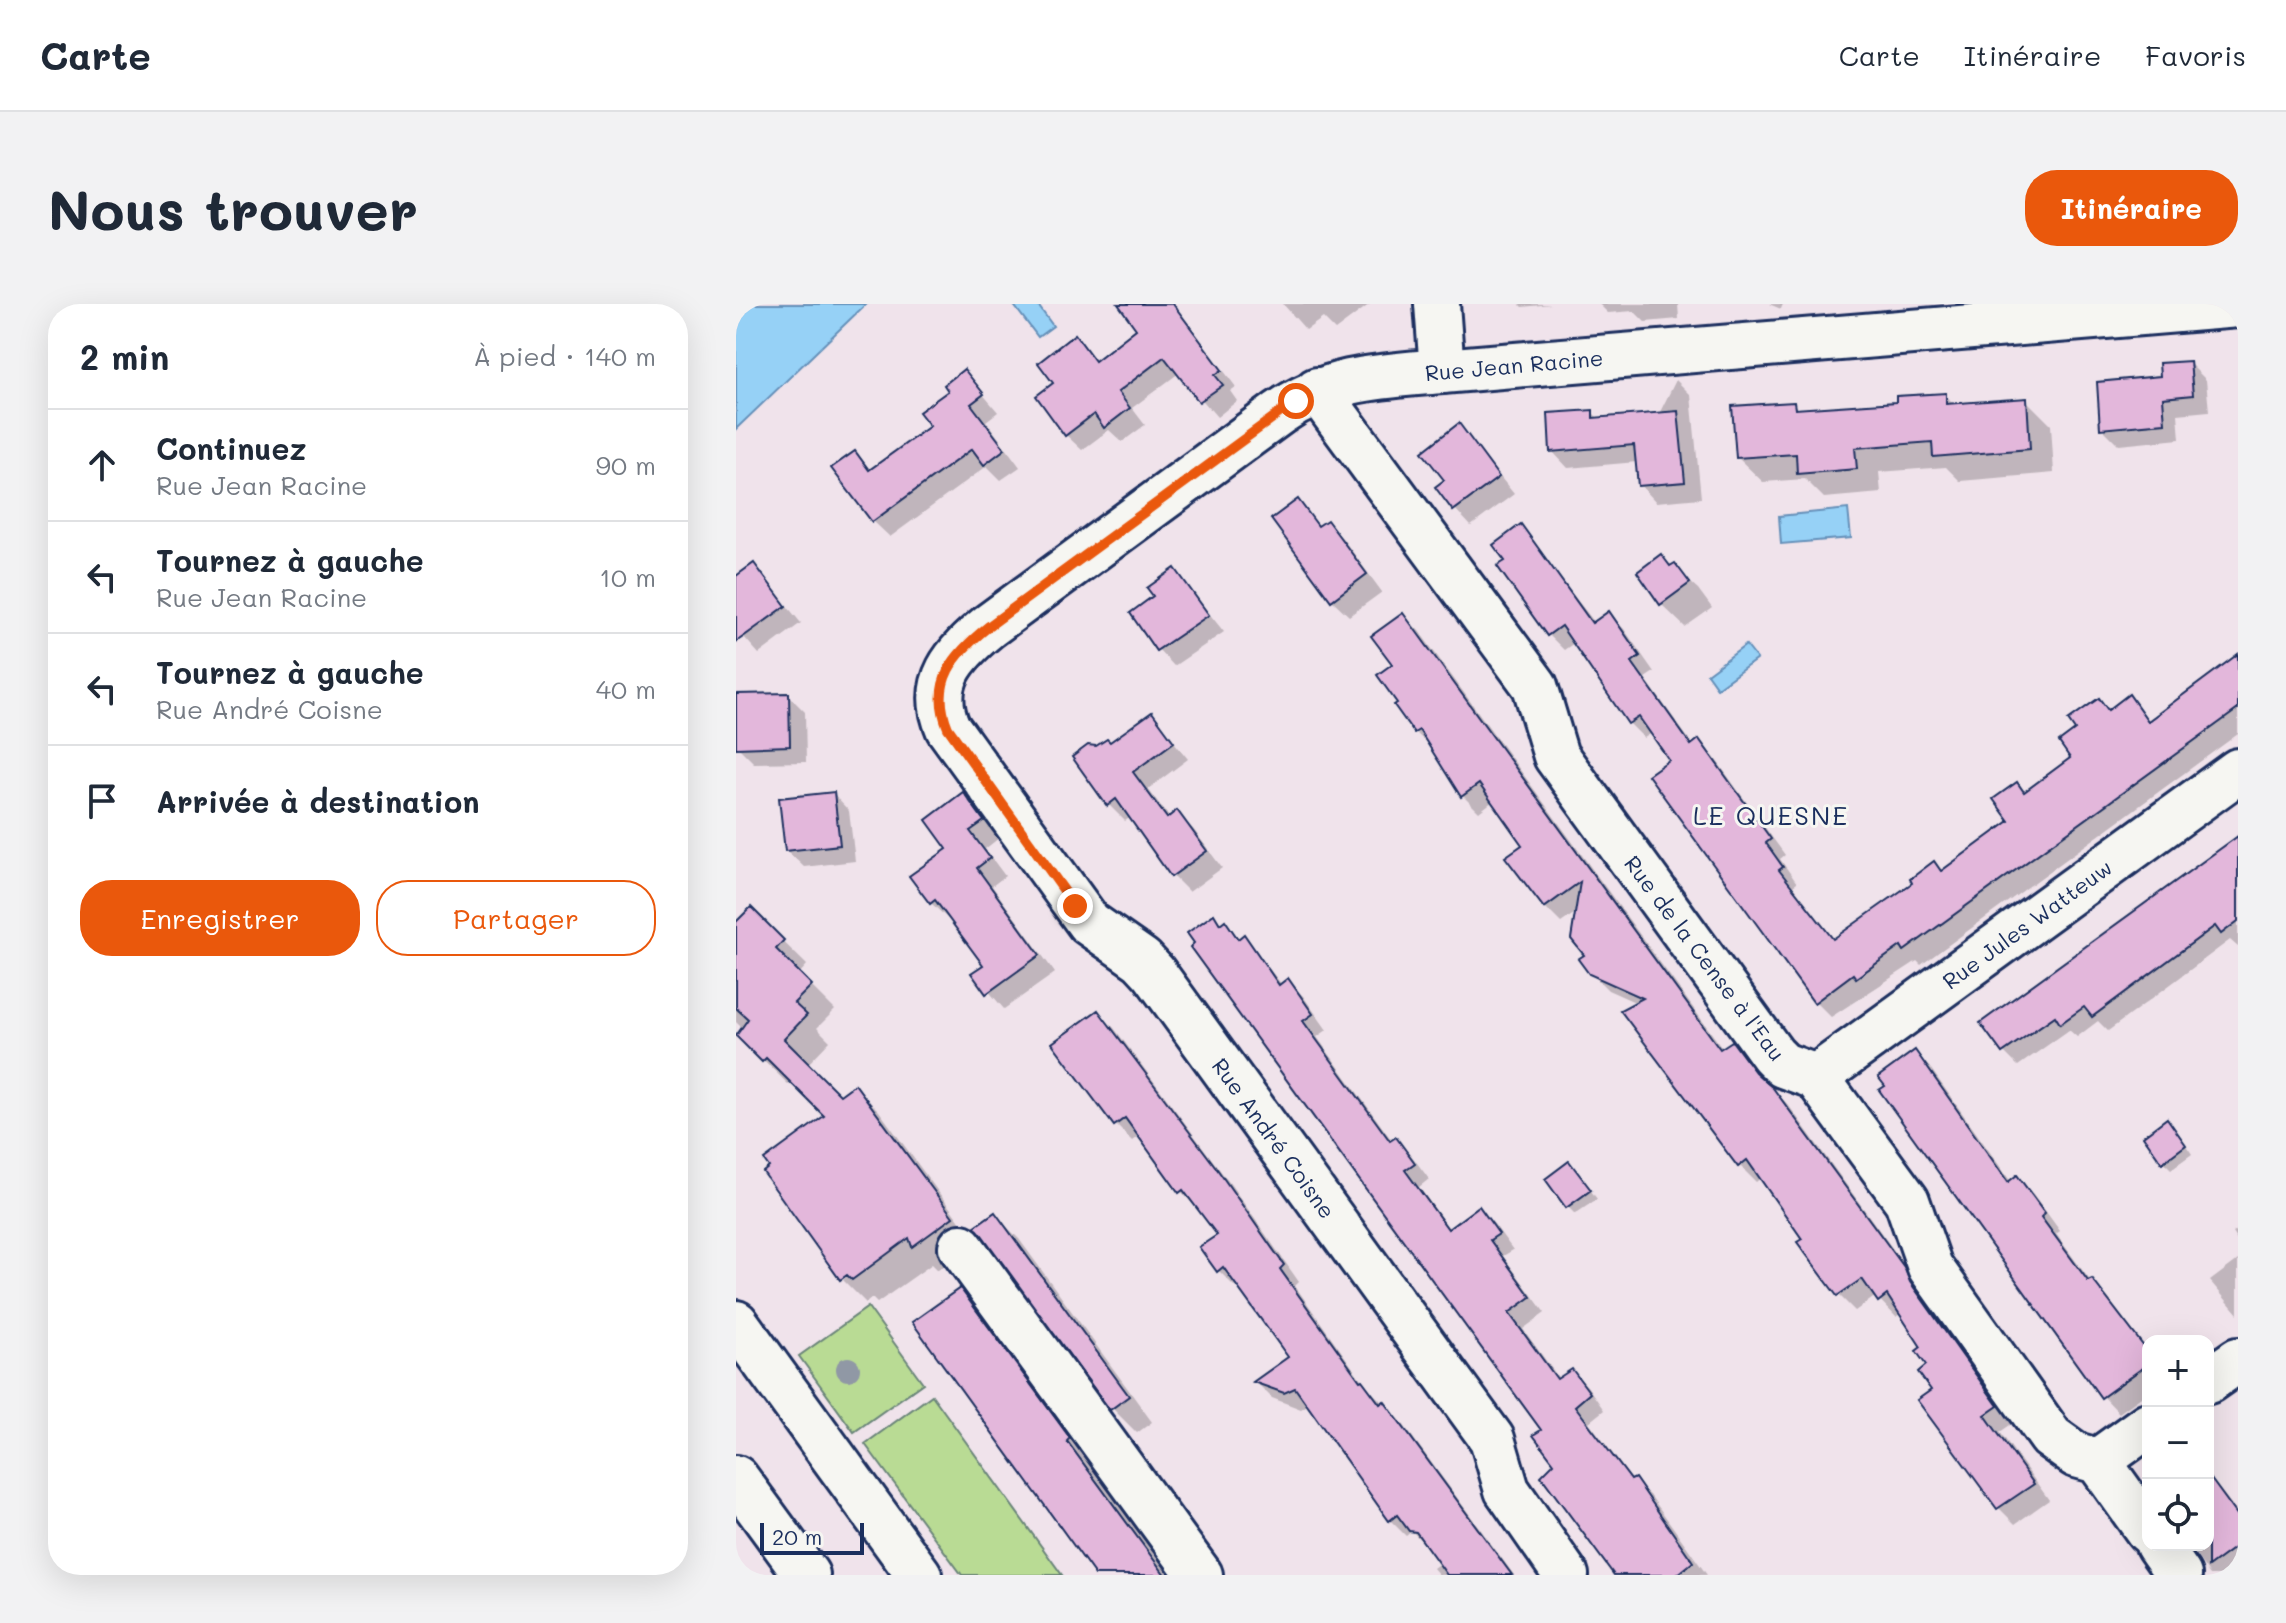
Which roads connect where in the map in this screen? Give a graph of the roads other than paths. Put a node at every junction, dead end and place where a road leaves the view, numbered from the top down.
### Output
1 (1437, 304) edge
2 (2238, 305) edge
3 (1442, 371) junction
4 (1317, 390) junction
5 (948, 728) joint
6 (2238, 771) edge
7 (1816, 1077) junction
8 (961, 1247) dead end
9 (736, 1323) edge
10 (2238, 1360) edge
11 (2214, 1377) edge
12 (2142, 1429) edge
13 (2098, 1461) junction
14 (736, 1478) edge
15 (2142, 1523) edge
16 (2162, 1551) edge
17 (807, 1575) edge
18 (919, 1575) edge
19 (1200, 1575) edge
20 (1566, 1575) edge
21 (2179, 1575) edge

1 - 3 street
2 - 3 street, Rue Jean Racine
3 - 4 street, Rue Jean Racine
4 - 5 street, Rue Jean Racine
4 - 7 street, Rue de la Cense à l'Eau
5 - 20 street, Rue André Coisne
6 - 7 street, Rue Jules Watteuw
7 - 13 street
8 - 19 street
9 - 18 street
10 - 11 street
12 - 13 street
13 - 15 street
14 - 17 street
16 - 21 street

